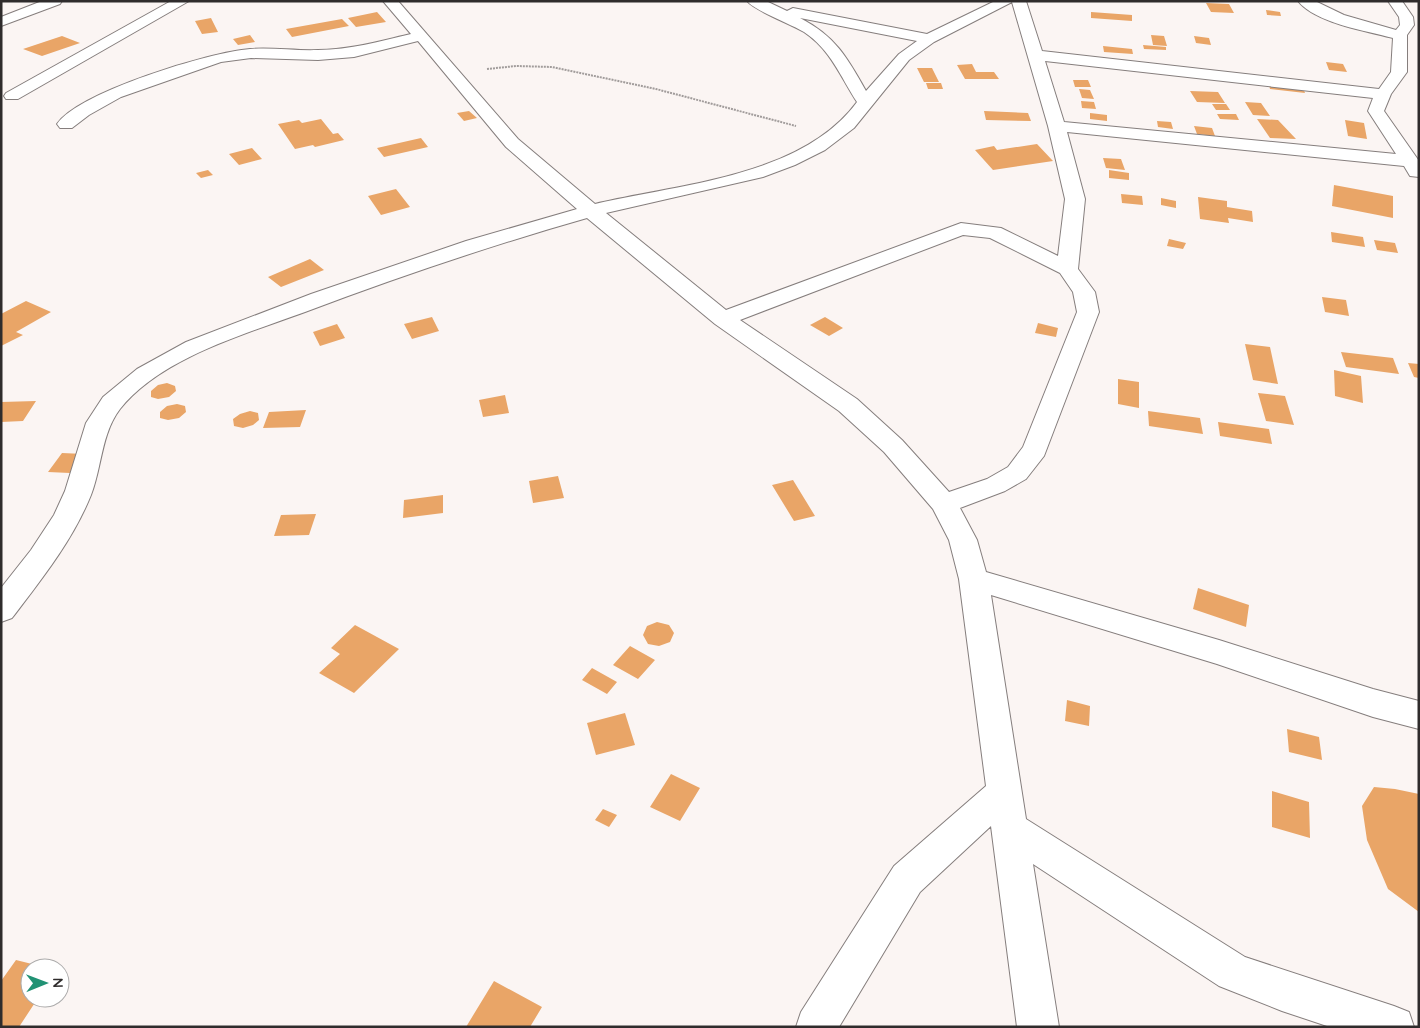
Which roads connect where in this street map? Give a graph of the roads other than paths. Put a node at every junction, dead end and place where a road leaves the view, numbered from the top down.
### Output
1 (55, 1) edge
2 (182, 1) edge
3 (390, 1) edge
4 (1006, 1) edge
5 (1018, 1) edge
6 (1305, 1) edge
7 (1395, 1) edge
8 (760, 4) edge
9 (1, 22) edge
10 (1400, 35) junction
11 (420, 36) junction
12 (929, 39) junction
13 (1036, 55) junction
14 (1383, 94) junction
15 (12, 96) dead end
16 (866, 102) junction
17 (66, 124) dead end
18 (1058, 126) junction
19 (1414, 168) edge
20 (590, 211) junction
21 (1067, 269) junction
22 (723, 319) junction
23 (944, 504) junction
24 (974, 578) junction
25 (1, 610) edge
26 (1419, 715) edge
27 (1006, 810) junction
28 (816, 1027) edge
29 (1038, 1027) edge
30 (1394, 1027) edge

1 - 9 street
2 - 15 street
3 - 11 street
4 - 12 street
5 - 13 street
6 - 10 street
7 - 10 street
8 - 12 street
8 - 16 street
10 - 14 street
11 - 17 street
11 - 20 street
12 - 16 street
13 - 14 street
13 - 18 street
14 - 19 street
16 - 20 street
18 - 19 street
18 - 21 street
20 - 22 street
20 - 25 street
21 - 22 street
21 - 23 street
22 - 23 street
23 - 24 street
24 - 26 street
24 - 27 street
27 - 28 street
27 - 29 street
27 - 30 street

